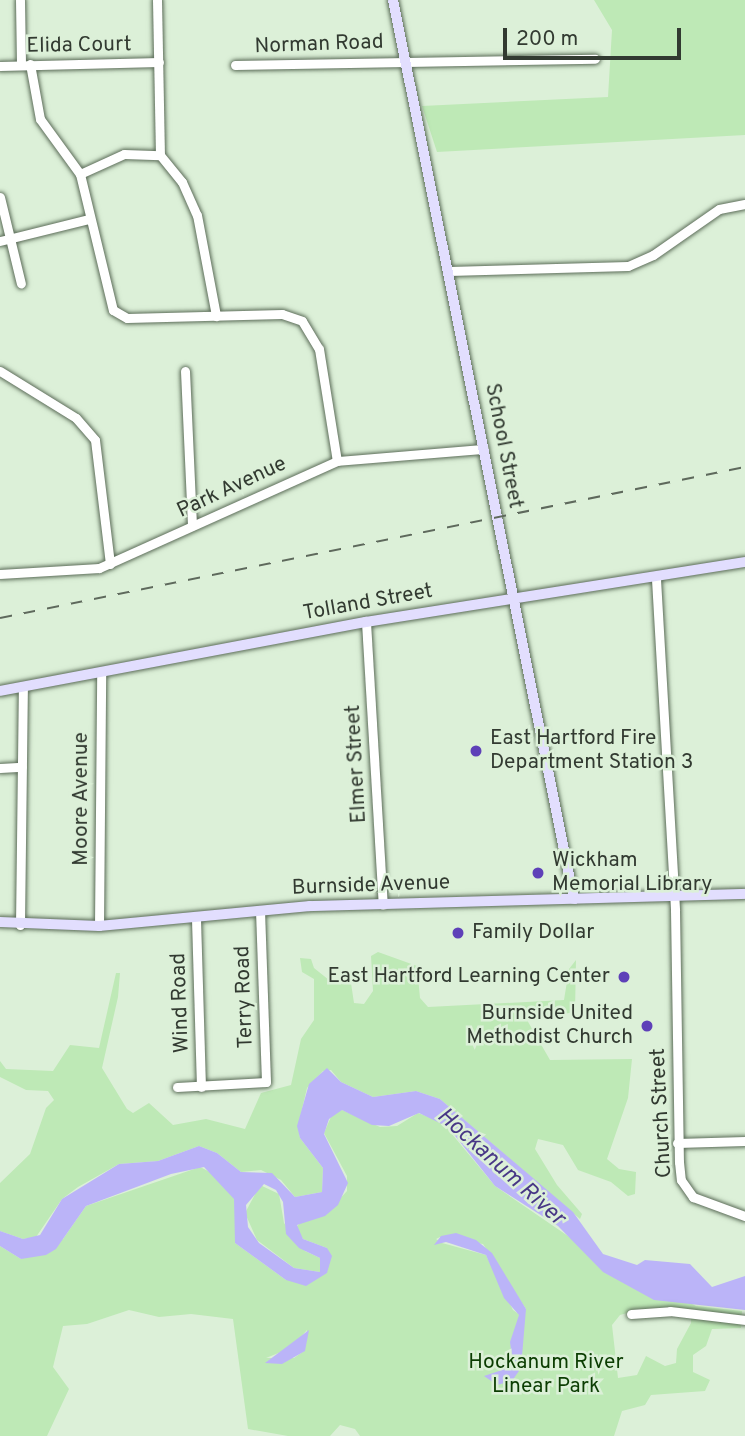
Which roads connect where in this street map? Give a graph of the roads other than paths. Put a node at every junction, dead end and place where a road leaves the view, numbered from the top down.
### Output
1 (20, 0) edge
2 (157, 0) edge
3 (393, 0) edge
4 (405, 59) junction
5 (595, 59) dead end
6 (159, 62) junction
7 (26, 64) junction
8 (235, 65) dead end
9 (0, 66) edge
10 (160, 155) junction
11 (80, 174) junction
12 (0, 197) edge
13 (745, 204) edge
14 (89, 219) junction
15 (11, 239) junction
16 (0, 241) edge
17 (449, 271) junction
18 (21, 285) dead end
19 (216, 316) junction
20 (185, 371) dead end
21 (0, 372) edge
22 (484, 449) junction
23 (337, 461) junction
24 (192, 526) junction
25 (745, 562) edge
26 (110, 564) junction
27 (0, 574) edge
28 (656, 579) junction
29 (513, 598) junction
30 (366, 622) junction
31 (101, 672) junction
32 (23, 687) junction
33 (0, 691) edge
34 (22, 766) junction
35 (0, 768) edge
36 (745, 894) edge
37 (673, 897) junction
38 (574, 899) junction
39 (383, 904) junction
40 (260, 911) junction
41 (196, 919) junction
42 (0, 922) edge
43 (20, 925) junction
44 (99, 926) junction
45 (177, 1087) dead end
46 (201, 1087) junction
47 (745, 1140) edge
48 (677, 1143) junction
49 (745, 1216) edge
50 (631, 1314) dead end
51 (745, 1320) edge

1 - 7 street
2 - 6 street
3 - 4 main road, School Street
4 - 5 street, Norman Road
4 - 8 street, Norman Road
4 - 17 main road, School Street
6 - 7 street, Elida Court
6 - 10 street
7 - 9 street, Elida Court
7 - 11 street
10 - 11 street
10 - 19 street
11 - 14 street
12 - 15 street
13 - 17 street
14 - 15 street
14 - 19 street
15 - 16 street
15 - 18 street
17 - 22 main road, School Street
19 - 23 street
20 - 24 street
21 - 26 street
22 - 23 street, Park Avenue
22 - 29 main road, School Street
23 - 24 street, Park Avenue
24 - 26 street, Park Avenue
25 - 28 main road, Tolland Street
26 - 27 street, Park Avenue
28 - 29 main road, Tolland Street
28 - 37 street, Church Street
29 - 30 main road, Tolland Street
29 - 38 main road, School Street
30 - 31 main road, Tolland Street
30 - 39 street, Elmer Street
31 - 32 main road, Tolland Street
31 - 44 street, Moore Avenue
32 - 33 main road, Tolland Street
32 - 34 street
34 - 35 street
34 - 43 street
36 - 37 main road, Burnside Avenue
37 - 38 main road, Burnside Avenue
37 - 48 street, Church Street
38 - 39 main road, Burnside Avenue
39 - 40 main road, Burnside Avenue
40 - 41 main road, Burnside Avenue
40 - 46 street, Terry Road
41 - 44 main road, Burnside Avenue
41 - 46 street, Wind Road
42 - 43 main road, Burnside Avenue
43 - 44 main road, Burnside Avenue
45 - 46 street
47 - 48 street
48 - 49 street, Church Street
50 - 51 street

